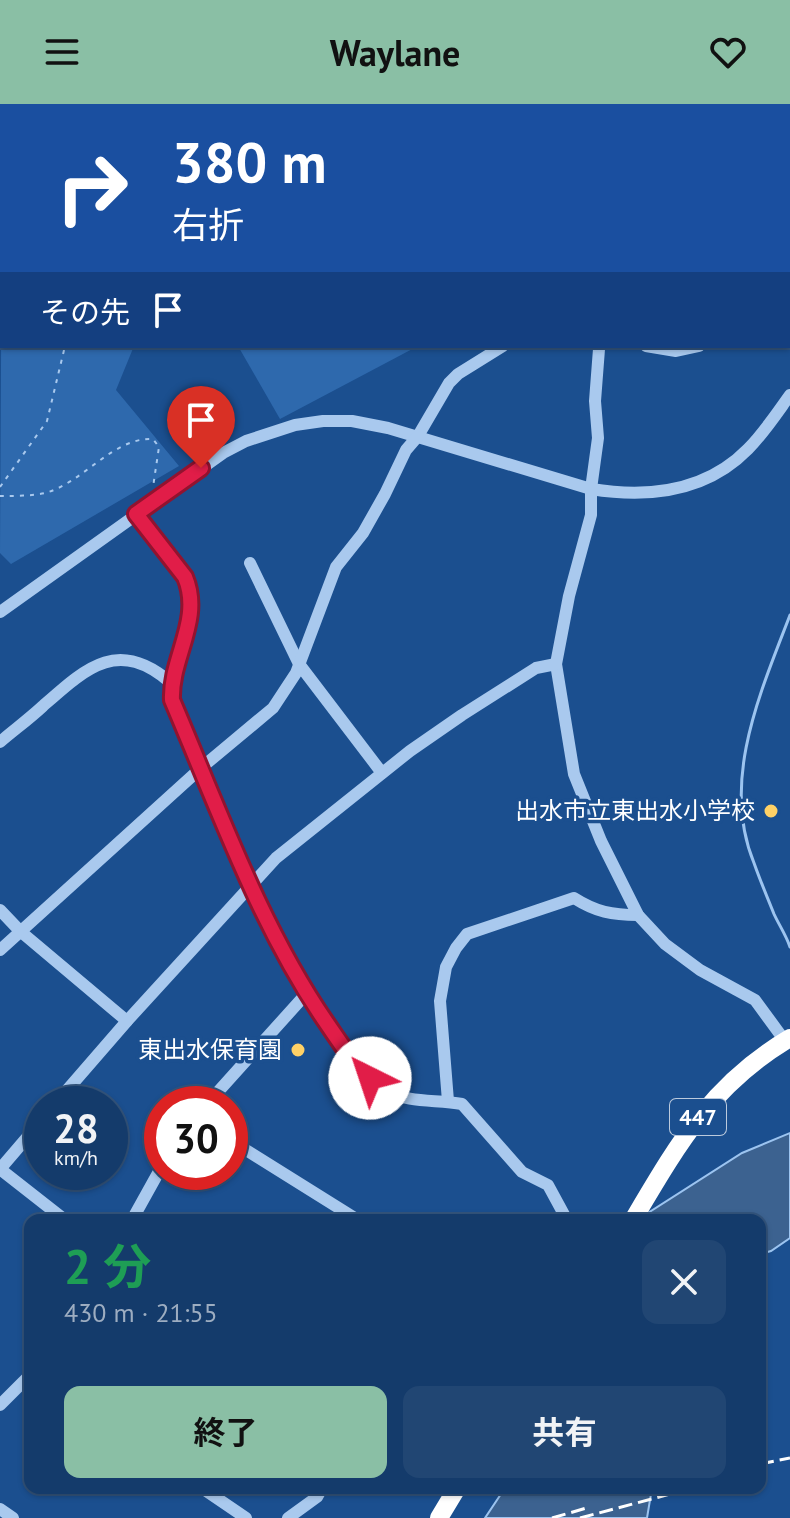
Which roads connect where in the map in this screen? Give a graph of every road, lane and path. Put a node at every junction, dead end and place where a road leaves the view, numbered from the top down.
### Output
1 (65, 348) edge
2 (500, 348) edge
3 (598, 348) edge
4 (658, 348) edge
5 (690, 348) edge
6 (790, 395) edge
7 (418, 436) junction
8 (0, 487) edge
9 (591, 489) junction
10 (0, 496) edge
11 (152, 496) dead end
12 (136, 514) junction
13 (250, 563) dead end
14 (0, 612) edge
15 (299, 664) junction
16 (556, 664) junction
17 (171, 683) junction
18 (0, 742) edge
19 (201, 768) junction
20 (382, 773) junction
21 (250, 885) junction
22 (0, 910) edge
23 (638, 915) junction
24 (20, 931) junction
25 (0, 950) edge
26 (306, 994) junction
27 (127, 1021) junction
28 (788, 1039) edge
29 (71, 1086) edge
30 (223, 1086) edge
31 (448, 1101) junction
32 (24, 1141) edge
33 (248, 1151) edge
34 (0, 1169) edge
35 (149, 1190) edge
36 (57, 1214) edge
37 (135, 1214) edge
38 (348, 1214) edge
39 (564, 1214) edge
40 (637, 1214) edge
41 (24, 1382) edge
42 (0, 1405) edge
43 (211, 1494) edge
44 (319, 1494) edge
45 (453, 1494) edge
46 (0, 1509) edge
47 (13, 1518) edge
48 (246, 1518) edge
49 (288, 1518) edge
50 (439, 1518) edge

1 - 8 path
2 - 7 street
3 - 9 street
4 - 5 street
6 - 9 street
7 - 9 street
7 - 12 street
7 - 15 street
9 - 16 street
10 - 11 path
12 - 14 street
12 - 17 street
13 - 15 street
15 - 19 street
15 - 20 street
16 - 20 street
16 - 23 street
17 - 18 street
17 - 19 street
19 - 21 street
19 - 24 street
20 - 21 street
21 - 26 street
21 - 27 street
22 - 24 street
23 - 28 street
23 - 31 street
24 - 25 street
24 - 27 street
26 - 30 street
26 - 31 street
27 - 29 street
28 - 40 highway, 447
31 - 39 street
32 - 34 street
33 - 38 street
34 - 36 street
35 - 37 street
41 - 42 street
43 - 48 street
44 - 49 street
45 - 50 highway
46 - 47 street

